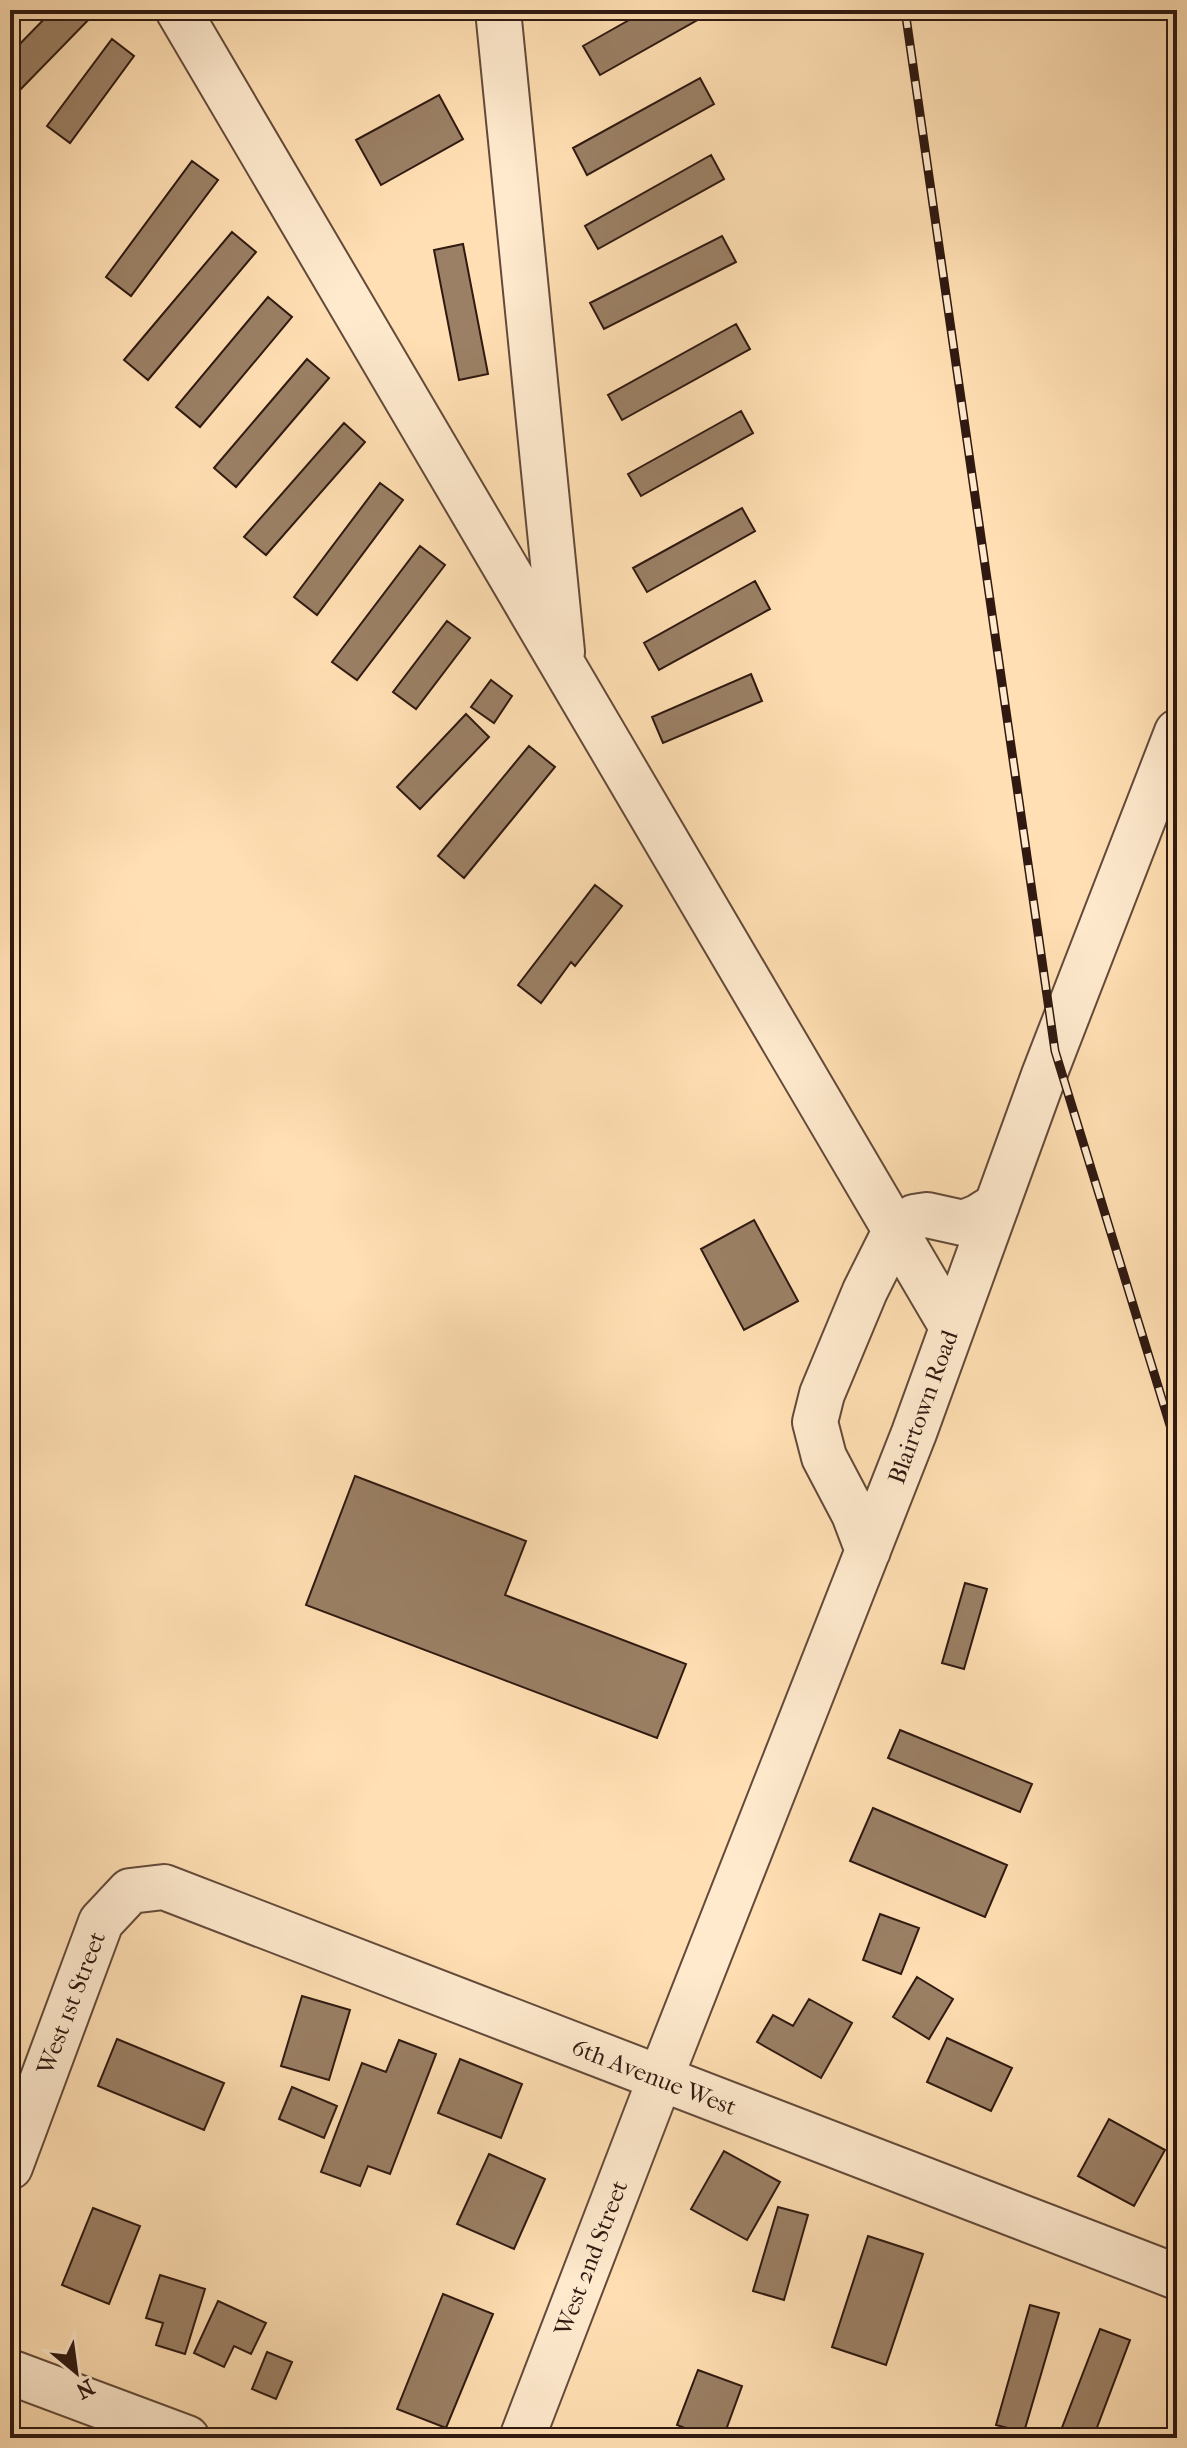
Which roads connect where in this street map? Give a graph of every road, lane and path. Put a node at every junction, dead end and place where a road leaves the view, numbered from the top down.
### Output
1 (178, 10) edge
2 (498, 10) edge
3 (564, 666) junction
4 (1177, 732) edge
5 (997, 1205) junction
6 (895, 1231) junction
7 (952, 1327) junction
8 (868, 1551) junction
9 (130, 1891) joint
10 (660, 2079) junction
11 (10, 2167) edge
12 (1177, 2277) edge
13 (10, 2372) edge
14 (187, 2438) edge
15 (522, 2438) edge

1 - 3 street
2 - 3 street
3 - 6 street
4 - 5 street, Blairtown Road
5 - 6 street
5 - 7 street, Blairtown Road
6 - 7 street
6 - 8 street
7 - 8 street, Blairtown Road
8 - 10 street, Blairtown Road
9 - 10 street, 6th Avenue West
9 - 11 street, West 1st Street
10 - 12 street, 6th Avenue West
10 - 15 street, West 2nd Street
13 - 14 street

